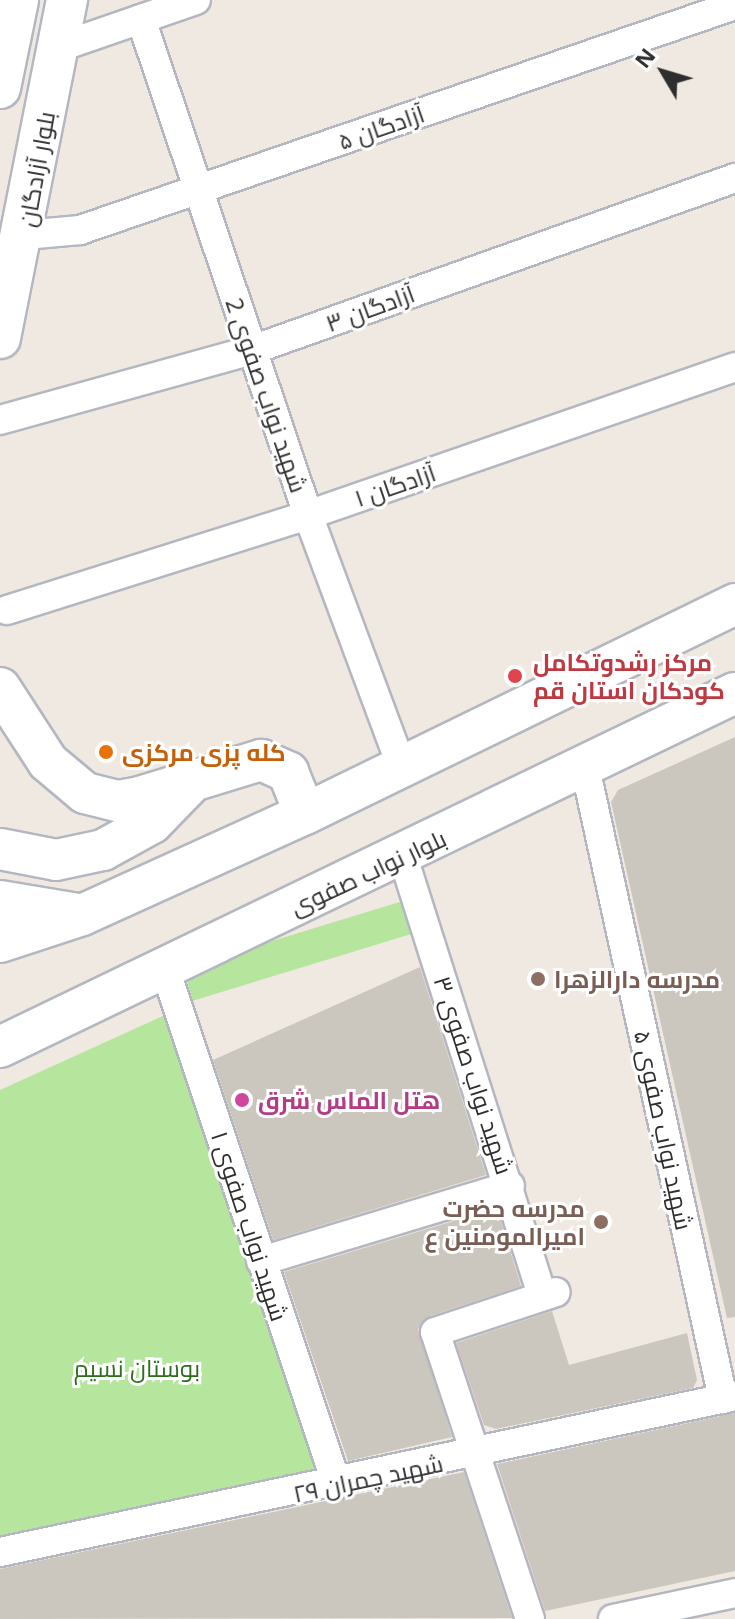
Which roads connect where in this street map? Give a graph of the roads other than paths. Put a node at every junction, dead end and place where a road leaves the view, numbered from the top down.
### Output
1 (18, 0) edge
2 (67, 0) edge
3 (196, 0) edge
4 (735, 5) edge
5 (141, 19) junction
6 (57, 48) junction
7 (1, 76) edge
8 (735, 178) edge
9 (198, 190) junction
10 (25, 235) junction
11 (0, 338) edge
12 (252, 350) junction
13 (735, 367) edge
14 (0, 420) edge
15 (308, 515) junction
16 (735, 604) edge
17 (7, 610) dead end
18 (735, 693) edge
19 (5, 699) edge
20 (0, 750) edge
21 (585, 767) junction
22 (402, 768) junction
23 (188, 786) junction
24 (305, 814) junction
25 (0, 849) edge
26 (403, 857) junction
27 (0, 901) edge
28 (82, 915) junction
29 (1, 943) edge
30 (164, 966) junction
31 (0, 1011) edge
32 (37, 1025) junction
33 (0, 1047) edge
34 (510, 1186) junction
35 (261, 1261) junction
36 (729, 1398) edge
37 (478, 1454) junction
38 (337, 1485) junction
39 (0, 1552) edge
40 (735, 1593) edge
41 (530, 1619) edge
42 (613, 1619) edge

1 - 7 main road
2 - 6 main road, بلوار آزادگان
3 - 5 street
4 - 9 street, آزادگان ۵
5 - 6 street
5 - 9 street, شهید نواب صفوی 2
6 - 10 main road, بلوار آزادگان
8 - 12 street, آزادگان ۳
9 - 10 street, آزادگان ۵
9 - 12 street, شهید نواب صفوی 2
10 - 11 main road, بلوار آزادگان
12 - 14 street, آزادگان ۳
12 - 15 street, شهید نواب صفوی 2
13 - 15 street, آزادگان ۱
15 - 17 street, آزادگان ۱
15 - 22 street, شهید نواب صفوی 2
16 - 22 main road
18 - 21 main road, بلوار نواب صفوی
19 - 20 main road
19 - 23 main road
21 - 26 main road, بلوار نواب صفوی
21 - 36 street, شهید نواب صفوی ۵
22 - 24 main road
23 - 24 main road
23 - 25 main road
24 - 28 main road
26 - 30 main road, بلوار نواب صفوی
26 - 34 street, شهید نواب صفوی ۳
27 - 28 main road
28 - 29 main road
30 - 32 main road, بلوار نواب صفوی
30 - 35 street, شهید نواب صفوی ۱
31 - 32 main road
32 - 33 main road, بلوار نواب صفوی
34 - 35 street
34 - 37 street, شهید نواب صفوی ۳
35 - 38 street, شهید نواب صفوی ۱
36 - 37 street, شهید چمران ۲۹
37 - 38 street, شهید چمران ۲۹
37 - 41 street
38 - 39 street, شهید چمران ۲۹
40 - 42 street

